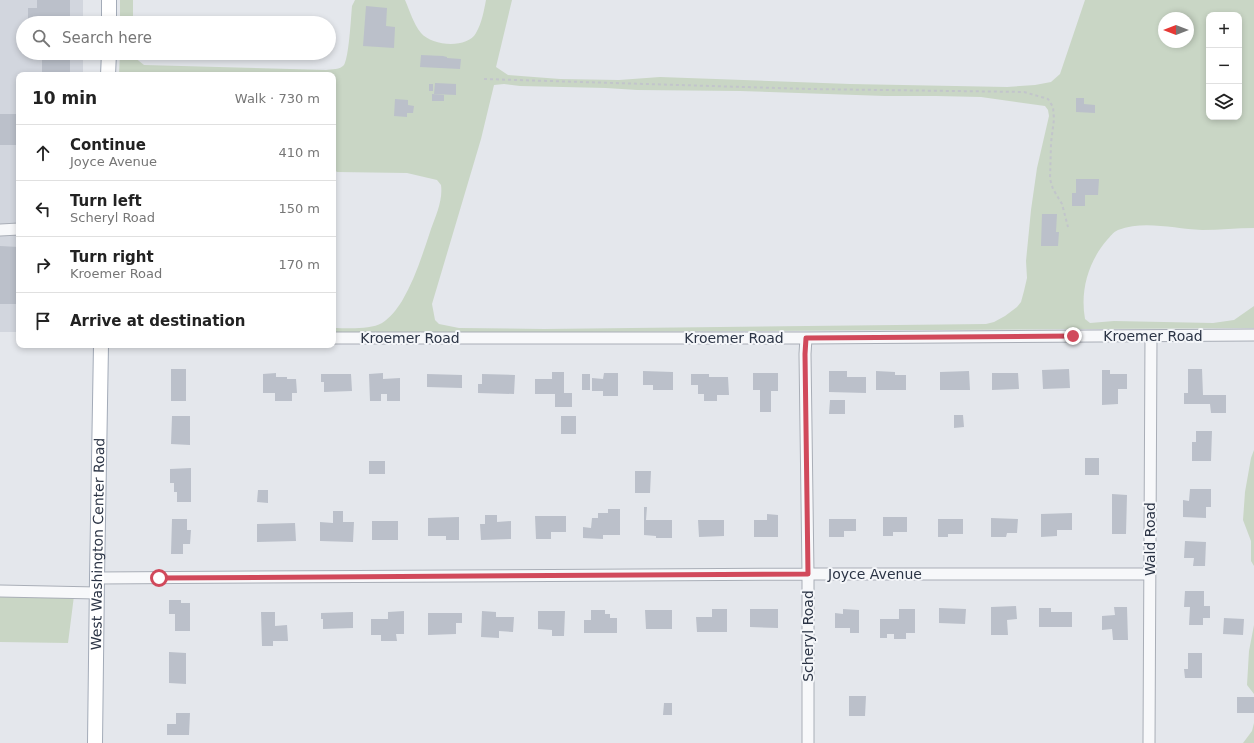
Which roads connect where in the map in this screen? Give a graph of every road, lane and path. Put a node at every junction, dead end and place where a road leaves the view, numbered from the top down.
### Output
1 (109, 0) edge
2 (109, 16) edge
3 (109, 60) edge
4 (108, 72) edge
5 (484, 79) dead end
6 (1068, 227) dead end
7 (0, 230) edge
8 (16, 230) edge
9 (1254, 335) edge
10 (1151, 336) junction
11 (336, 338) edge
12 (806, 338) junction
13 (101, 348) edge
14 (808, 574) junction
15 (1150, 574) junction
16 (97, 578) junction
17 (0, 591) edge
18 (97, 593) junction
19 (96, 743) edge
20 (808, 743) edge
21 (1149, 743) edge

1 - 2 main road
3 - 4 main road
5 - 6 path
7 - 8 street
9 - 10 street, Kroemer Road
10 - 12 street, Kroemer Road
10 - 15 street, Wald Road
11 - 12 street, Kroemer Road
12 - 14 street, Scheryl Road
13 - 16 main road, West Washington Center Road
14 - 15 street, Joyce Avenue
14 - 16 street, Joyce Avenue
14 - 20 street, Scheryl Road
15 - 21 street, Wald Road
16 - 18 main road, West Washington Center Road
17 - 18 street
18 - 19 main road, West Washington Center Road

